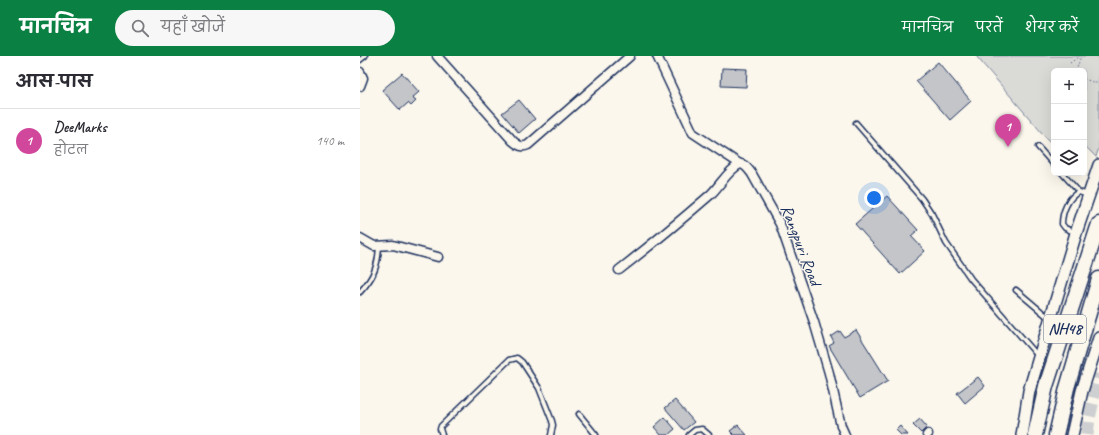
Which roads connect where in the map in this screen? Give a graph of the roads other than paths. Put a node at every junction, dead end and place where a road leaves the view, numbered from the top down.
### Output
1 (365, 56) edge
2 (437, 56) edge
3 (630, 56) edge
4 (657, 56) edge
5 (360, 60) edge
6 (360, 72) edge
7 (360, 86) edge
8 (856, 123) dead end
9 (1038, 147) dead end
10 (1051, 162) edge
11 (740, 164) junction
12 (1099, 165) edge
13 (1065, 176) edge
14 (1084, 194) junction
15 (1099, 224) edge
16 (1076, 233) junction
17 (360, 238) edge
18 (379, 246) junction
19 (438, 257) dead end
20 (619, 270) dead end
21 (1099, 279) edge
22 (1016, 290) dead end
23 (360, 292) edge
24 (1051, 320) junction
25 (1099, 338) edge
26 (1040, 357) junction
27 (579, 414) dead end
28 (442, 435) edge
29 (551, 435) edge
30 (596, 435) edge
31 (689, 435) edge
32 (709, 435) edge
33 (845, 435) edge
34 (1022, 435) edge
35 (1035, 435) edge
36 (1056, 435) edge
37 (1072, 435) edge

1 - 5 lane
2 - 3 street
4 - 11 street, Rangpuri Road
6 - 7 street
8 - 26 lane
9 - 10 lane
11 - 20 street
11 - 33 street, Rangpuri Road
12 - 14 main road
13 - 14 lane
14 - 16 main road
14 - 16 lane
15 - 35 highway, NH48
16 - 24 main road
17 - 18 street
18 - 19 street
18 - 23 lane
21 - 36 highway, NH48
22 - 24 lane
24 - 26 main road
25 - 37 main road
26 - 34 main road
27 - 30 lane
28 - 29 lane
31 - 32 lane

